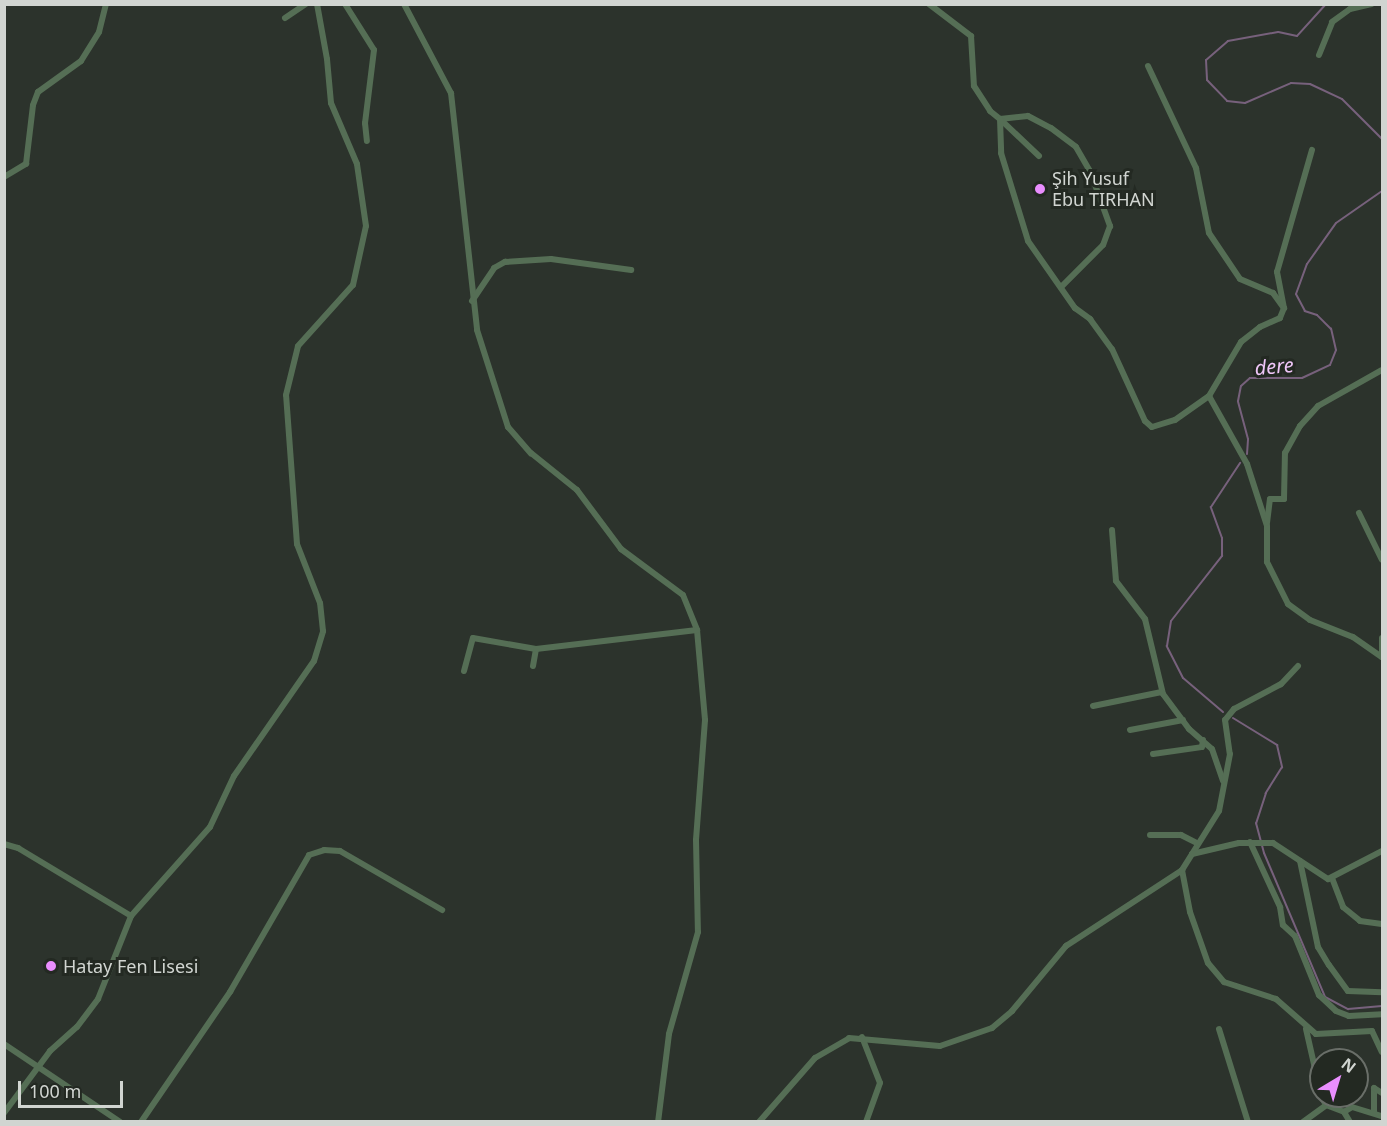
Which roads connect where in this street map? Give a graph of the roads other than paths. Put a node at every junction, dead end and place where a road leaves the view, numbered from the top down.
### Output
1 (106, 4) edge
2 (306, 4) edge
3 (317, 4) edge
4 (345, 4) edge
5 (404, 4) edge
6 (929, 4) edge
7 (1371, 4) edge
8 (285, 18) dead end
9 (1319, 55) dead end
10 (1148, 66) dead end
11 (1000, 119) junction
12 (367, 141) dead end
13 (1312, 150) dead end
14 (1039, 156) dead end
15 (4, 177) edge
16 (631, 270) dead end
17 (1062, 286) junction
18 (472, 301) junction
19 (1284, 308) junction
20 (1383, 370) edge
21 (1209, 396) junction
22 (1359, 513) dead end
23 (1267, 526) junction
24 (1112, 530) dead end
25 (1383, 560) edge
26 (697, 630) junction
27 (1383, 638) edge
28 (536, 649) junction
29 (1382, 657) edge
30 (533, 666) dead end
31 (1298, 666) dead end
32 (464, 670) dead end
33 (1162, 692) junction
34 (1093, 706) dead end
35 (1183, 720) junction
36 (1130, 730) dead end
37 (1203, 740) junction
38 (1153, 754) dead end
39 (1224, 782) junction
40 (1149, 835) dead end
41 (1253, 842) junction
42 (1197, 843) junction
43 (4, 844) edge
44 (1383, 851) edge
45 (1192, 854) junction
46 (1300, 861) junction
47 (1182, 870) junction
48 (1332, 878) junction
49 (442, 910) dead end
50 (131, 915) junction
51 (1383, 924) edge
52 (1383, 992) edge
53 (1383, 1014) edge
54 (1218, 1029) dead end
55 (1306, 1029) junction
56 (862, 1037) junction
57 (4, 1044) edge
58 (1310, 1048) edge
59 (1383, 1052) edge
60 (40, 1066) junction
61 (1383, 1094) edge
62 (1322, 1108) edge
63 (1334, 1108) edge
64 (1344, 1112) junction
65 (4, 1113) edge
66 (1374, 1113) junction
67 (1383, 1116) edge
68 (120, 1122) edge
69 (141, 1122) edge
70 (658, 1122) edge
71 (759, 1122) edge
72 (866, 1122) edge
73 (1248, 1122) edge
74 (1303, 1122) edge
75 (1350, 1122) edge

1 - 15 street
2 - 8 street
3 - 50 street
4 - 12 street
5 - 18 street
6 - 11 street
7 - 9 street
10 - 19 street
11 - 14 street
11 - 17 street
11 - 17 street
13 - 19 street
16 - 18 street
17 - 21 street
18 - 26 street
19 - 21 street
20 - 23 street
21 - 23 street
22 - 25 street
23 - 29 street
24 - 33 street
26 - 28 street
26 - 70 street
27 - 29 street
28 - 30 street
28 - 32 street
31 - 39 street
33 - 34 street
33 - 35 street
35 - 36 street
35 - 37 street
37 - 38 street
37 - 39 street
39 - 42 street
40 - 42 street
41 - 45 street
41 - 46 street
41 - 53 street
42 - 45 street
43 - 50 street
44 - 48 street
45 - 47 street
46 - 48 street
46 - 52 street
47 - 55 street
47 - 56 street
48 - 51 street
49 - 69 street
50 - 60 street
54 - 73 street
55 - 58 street
55 - 59 street
56 - 71 street
56 - 72 street
57 - 60 street
60 - 65 street
60 - 68 street
61 - 66 street
62 - 74 street
63 - 64 street
64 - 66 street
64 - 75 street
66 - 67 street

